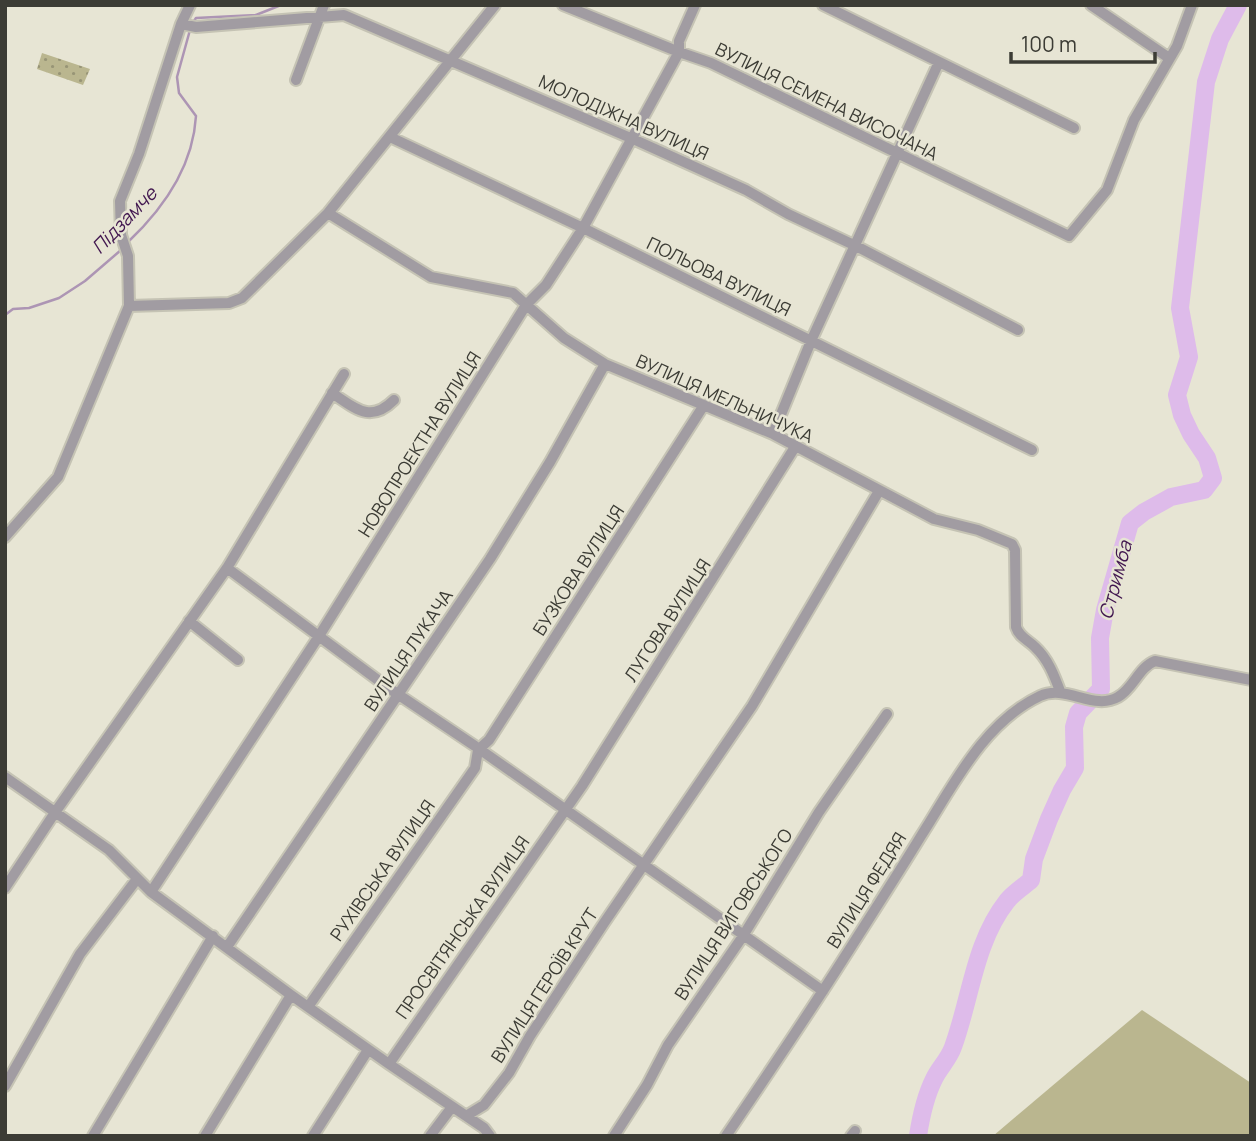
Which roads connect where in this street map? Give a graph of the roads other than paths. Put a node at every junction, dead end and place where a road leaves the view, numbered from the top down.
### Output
1 (190, 5) edge
2 (495, 5) edge
3 (563, 5) edge
4 (695, 5) edge
5 (822, 5) edge
6 (1091, 5) edge
7 (1192, 5) edge
8 (321, 11) edge
9 (188, 26) junction
10 (679, 52) junction
11 (1169, 58) junction
12 (451, 61) junction
13 (939, 62) junction
14 (296, 80) dead end
15 (1074, 128) dead end
16 (390, 137) junction
17 (633, 139) junction
18 (898, 155) junction
19 (328, 213) junction
20 (583, 228) junction
21 (856, 246) junction
22 (526, 305) junction
23 (129, 306) junction
24 (1018, 330) dead end
25 (811, 341) junction
26 (605, 364) junction
27 (344, 374) dead end
28 (332, 393) junction
29 (394, 400) dead end
30 (704, 405) junction
31 (773, 435) junction
32 (795, 447) junction
33 (1032, 450) dead end
34 (879, 491) junction
35 (5, 537) edge
36 (227, 568) junction
37 (190, 621) junction
38 (319, 636) junction
39 (238, 660) dead end
40 (1251, 680) edge
41 (1060, 691) junction
42 (399, 694) junction
43 (887, 714) dead end
44 (478, 750) junction
45 (5, 777) edge
46 (565, 810) junction
47 (56, 811) junction
48 (643, 865) junction
49 (136, 879) junction
50 (5, 888) edge
51 (151, 892) junction
52 (212, 936) junction
53 (743, 936) junction
54 (227, 947) junction
55 (823, 991) junction
56 (291, 995) junction
57 (308, 1007) junction
58 (368, 1050) junction
59 (388, 1065) junction
60 (5, 1086) edge
61 (452, 1107) junction
62 (466, 1116) junction
63 (93, 1136) edge
64 (205, 1136) edge
65 (313, 1136) edge
66 (430, 1136) edge
67 (489, 1136) edge
68 (614, 1136) edge
69 (726, 1136) edge

1 - 9 street
2 - 12 street
3 - 10 street, ВУЛИЦЯ СЕМЕНА ВИСОЧАНА
4 - 10 street, НОВОПРОЕКТНА ВУЛИЦЯ
5 - 13 street
6 - 11 street
7 - 11 street
8 - 9 street, МОЛОДІЖНА ВУЛИЦЯ
8 - 12 street, МОЛОДІЖНА ВУЛИЦЯ
8 - 14 street
9 - 23 street
10 - 17 street, НОВОПРОЕКТНА ВУЛИЦЯ
10 - 18 street, ВУЛИЦЯ СЕМЕНА ВИСОЧАНА
11 - 18 street, ВУЛИЦЯ СЕМЕНА ВИСОЧАНА
12 - 16 street
12 - 17 street, МОЛОДІЖНА ВУЛИЦЯ
13 - 15 street
13 - 18 street
16 - 19 street
16 - 20 street, ПОЛЬОВА ВУЛИЦЯ
17 - 20 street, НОВОПРОЕКТНА ВУЛИЦЯ
17 - 21 street, МОЛОДІЖНА ВУЛИЦЯ
18 - 21 street
19 - 22 street, ВУЛИЦЯ МЕЛЬНИЧУКА
19 - 23 street
20 - 22 street, НОВОПРОЕКТНА ВУЛИЦЯ
20 - 25 street, ПОЛЬОВА ВУЛИЦЯ
21 - 24 street, МОЛОДІЖНА ВУЛИЦЯ
21 - 25 street
22 - 26 street, ВУЛИЦЯ МЕЛЬНИЧУКА
22 - 38 street, НОВОПРОЕКТНА ВУЛИЦЯ
23 - 35 street
25 - 31 street
25 - 33 street, ПОЛЬОВА ВУЛИЦЯ
26 - 30 street, ВУЛИЦЯ МЕЛЬНИЧУКА
26 - 42 street, ВУЛИЦЯ ЛУКАЧА
27 - 28 street
28 - 29 street
28 - 36 street
30 - 31 street, ВУЛИЦЯ МЕЛЬНИЧУКА
30 - 44 street, БУЗКОВА ВУЛИЦЯ
31 - 32 street, ВУЛИЦЯ МЕЛЬНИЧУКА
32 - 34 street, ВУЛИЦЯ МЕЛЬНИЧУКА
32 - 46 street, ЛУГОВА ВУЛИЦЯ
34 - 41 street, ВУЛИЦЯ МЕЛЬНИЧУКА
34 - 48 street, ВУЛИЦЯ ГЕРОЇВ КРУТ
36 - 37 street
36 - 38 street
37 - 39 street
37 - 47 street
38 - 42 street
38 - 51 street, НОВОПРОЕКТНА ВУЛИЦЯ
40 - 41 street
41 - 55 street, ВУЛИЦЯ ФЕДЯЯ
42 - 44 street
42 - 54 street, ВУЛИЦЯ ЛУКАЧА
43 - 53 street, ВУЛИЦЯ ВИГОВСЬКОГО
44 - 46 street
44 - 57 street, РУХІВСЬКА ВУЛИЦЯ
45 - 47 street
46 - 48 street
46 - 59 street, ПРОСВІТЯНСЬКА ВУЛИЦЯ
47 - 49 street
47 - 50 street
48 - 53 street
48 - 62 street, ВУЛИЦЯ ГЕРОЇВ КРУТ
49 - 51 street
49 - 60 street
51 - 52 street
52 - 54 street
52 - 63 street
53 - 55 street
53 - 68 street, ВУЛИЦЯ ВИГОВСЬКОГО
54 - 56 street
55 - 69 street, ВУЛИЦЯ ФЕДЯЯ
56 - 57 street
56 - 64 street
57 - 58 street
58 - 59 street
58 - 65 street
59 - 61 street
61 - 62 street
61 - 66 street
62 - 67 street

